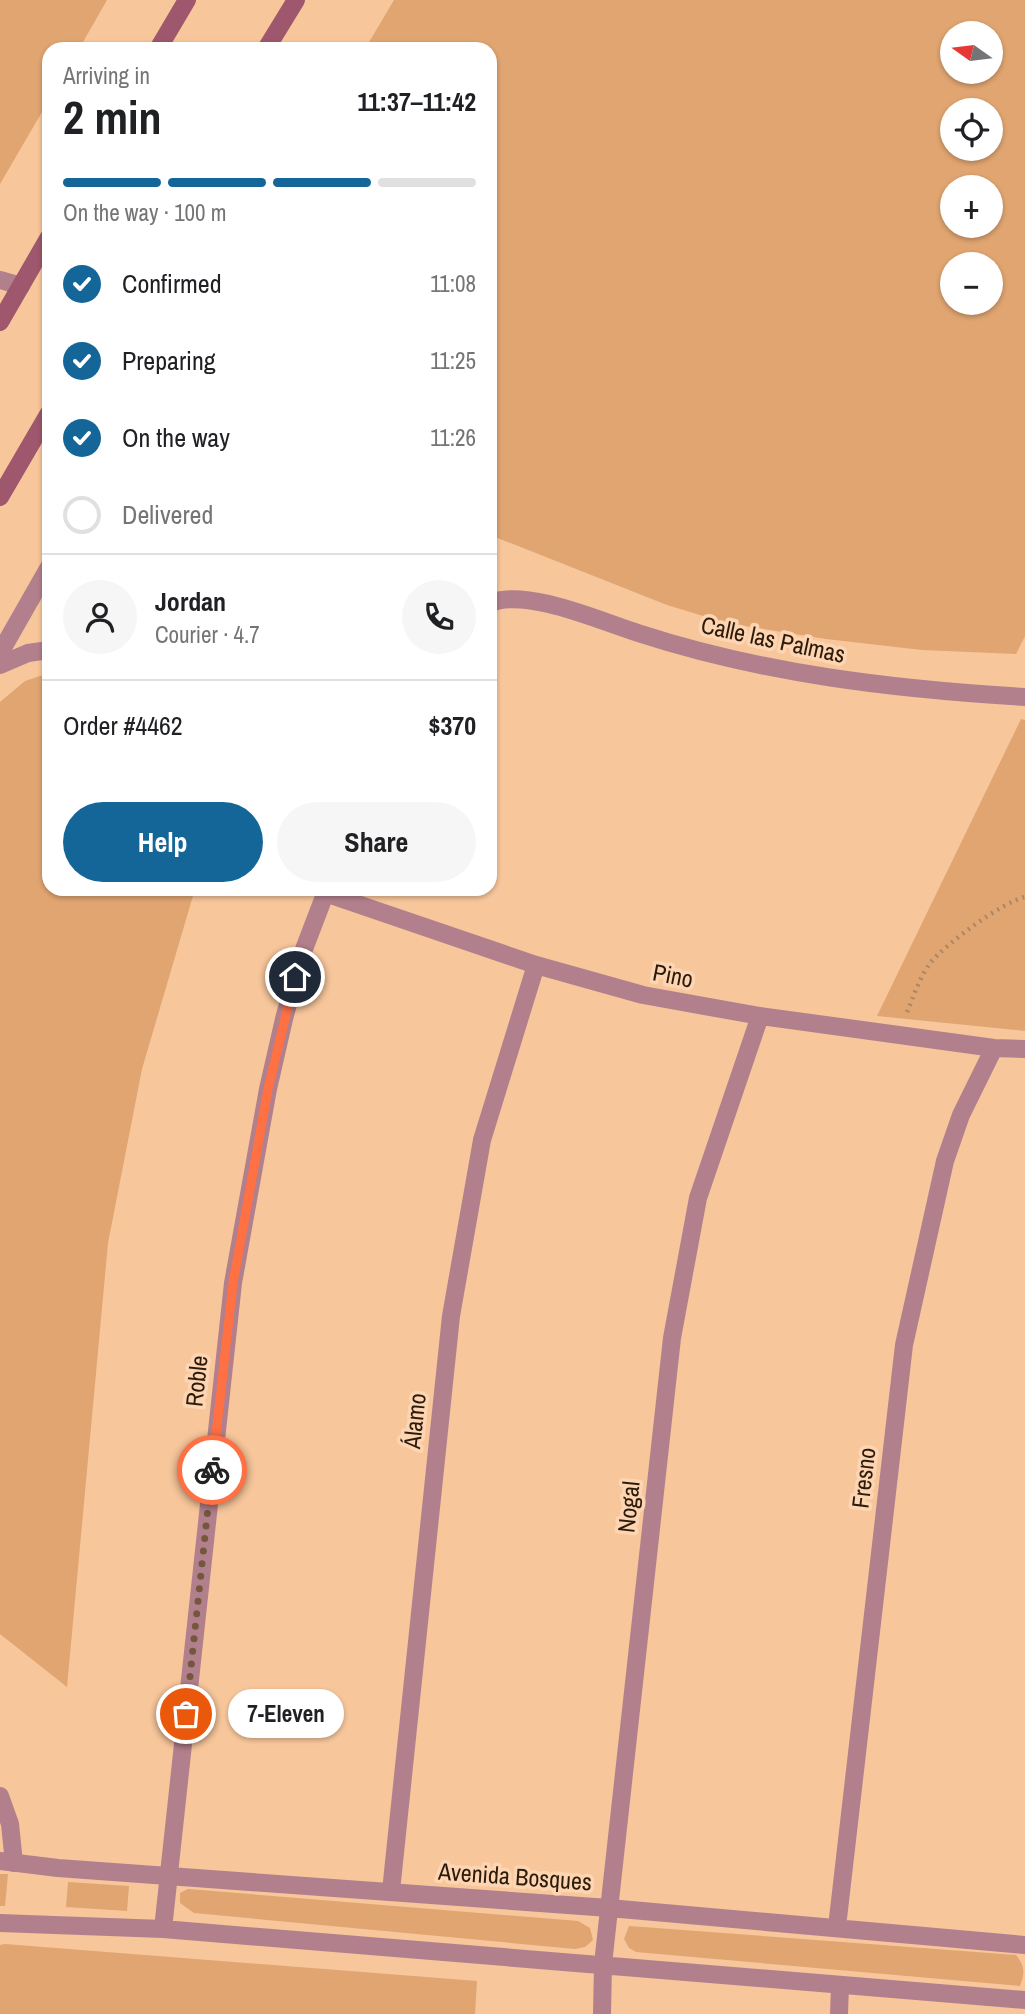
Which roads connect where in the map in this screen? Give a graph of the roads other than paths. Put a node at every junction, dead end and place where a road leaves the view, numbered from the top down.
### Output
1 (187, 0) edge
2 (296, 0) edge
3 (162, 42) edge
4 (270, 42) edge
5 (42, 249) edge
6 (0, 280) edge
7 (21, 286) junction
8 (0, 322) edge
9 (42, 426) edge
10 (0, 497) edge
11 (42, 580) edge
12 (497, 600) edge
13 (42, 651) edge
14 (0, 653) edge
15 (0, 665) edge
16 (1025, 697) edge
17 (324, 896) edge
18 (340, 896) edge
19 (536, 965) junction
20 (760, 1016) junction
21 (994, 1048) junction
22 (1025, 1049) edge
23 (0, 1796) edge
24 (7, 1862) edge
25 (168, 1876) junction
26 (391, 1891) junction
27 (609, 1909) junction
28 (0, 1923) edge
29 (836, 1927) junction
30 (163, 1929) junction
31 (1025, 1945) edge
32 (603, 1964) junction
33 (841, 1986) junction
34 (1025, 2000) edge
35 (601, 2014) edge
36 (839, 2014) edge

1 - 3 main road
2 - 4 main road
5 - 7 main road
6 - 7 street
7 - 8 main road
9 - 10 main road
11 - 14 street
12 - 16 street, Calle las Palmas
13 - 15 street
17 - 25 street, Roble
18 - 19 street, Pino
19 - 20 street, Pino
19 - 26 street, Álamo
20 - 21 street, Pino
20 - 27 street, Nogal
21 - 22 street, Pino
21 - 29 street, Fresno
23 - 24 street
24 - 25 street, Avenida Bosques
25 - 26 street, Avenida Bosques
25 - 30 street, Roble
26 - 27 street, Avenida Bosques
27 - 29 street, Avenida Bosques
27 - 32 street, Nogal
28 - 30 street
29 - 31 street, Avenida Bosques
30 - 32 street
32 - 33 street
32 - 35 street, Nogal
33 - 34 street
33 - 36 street

